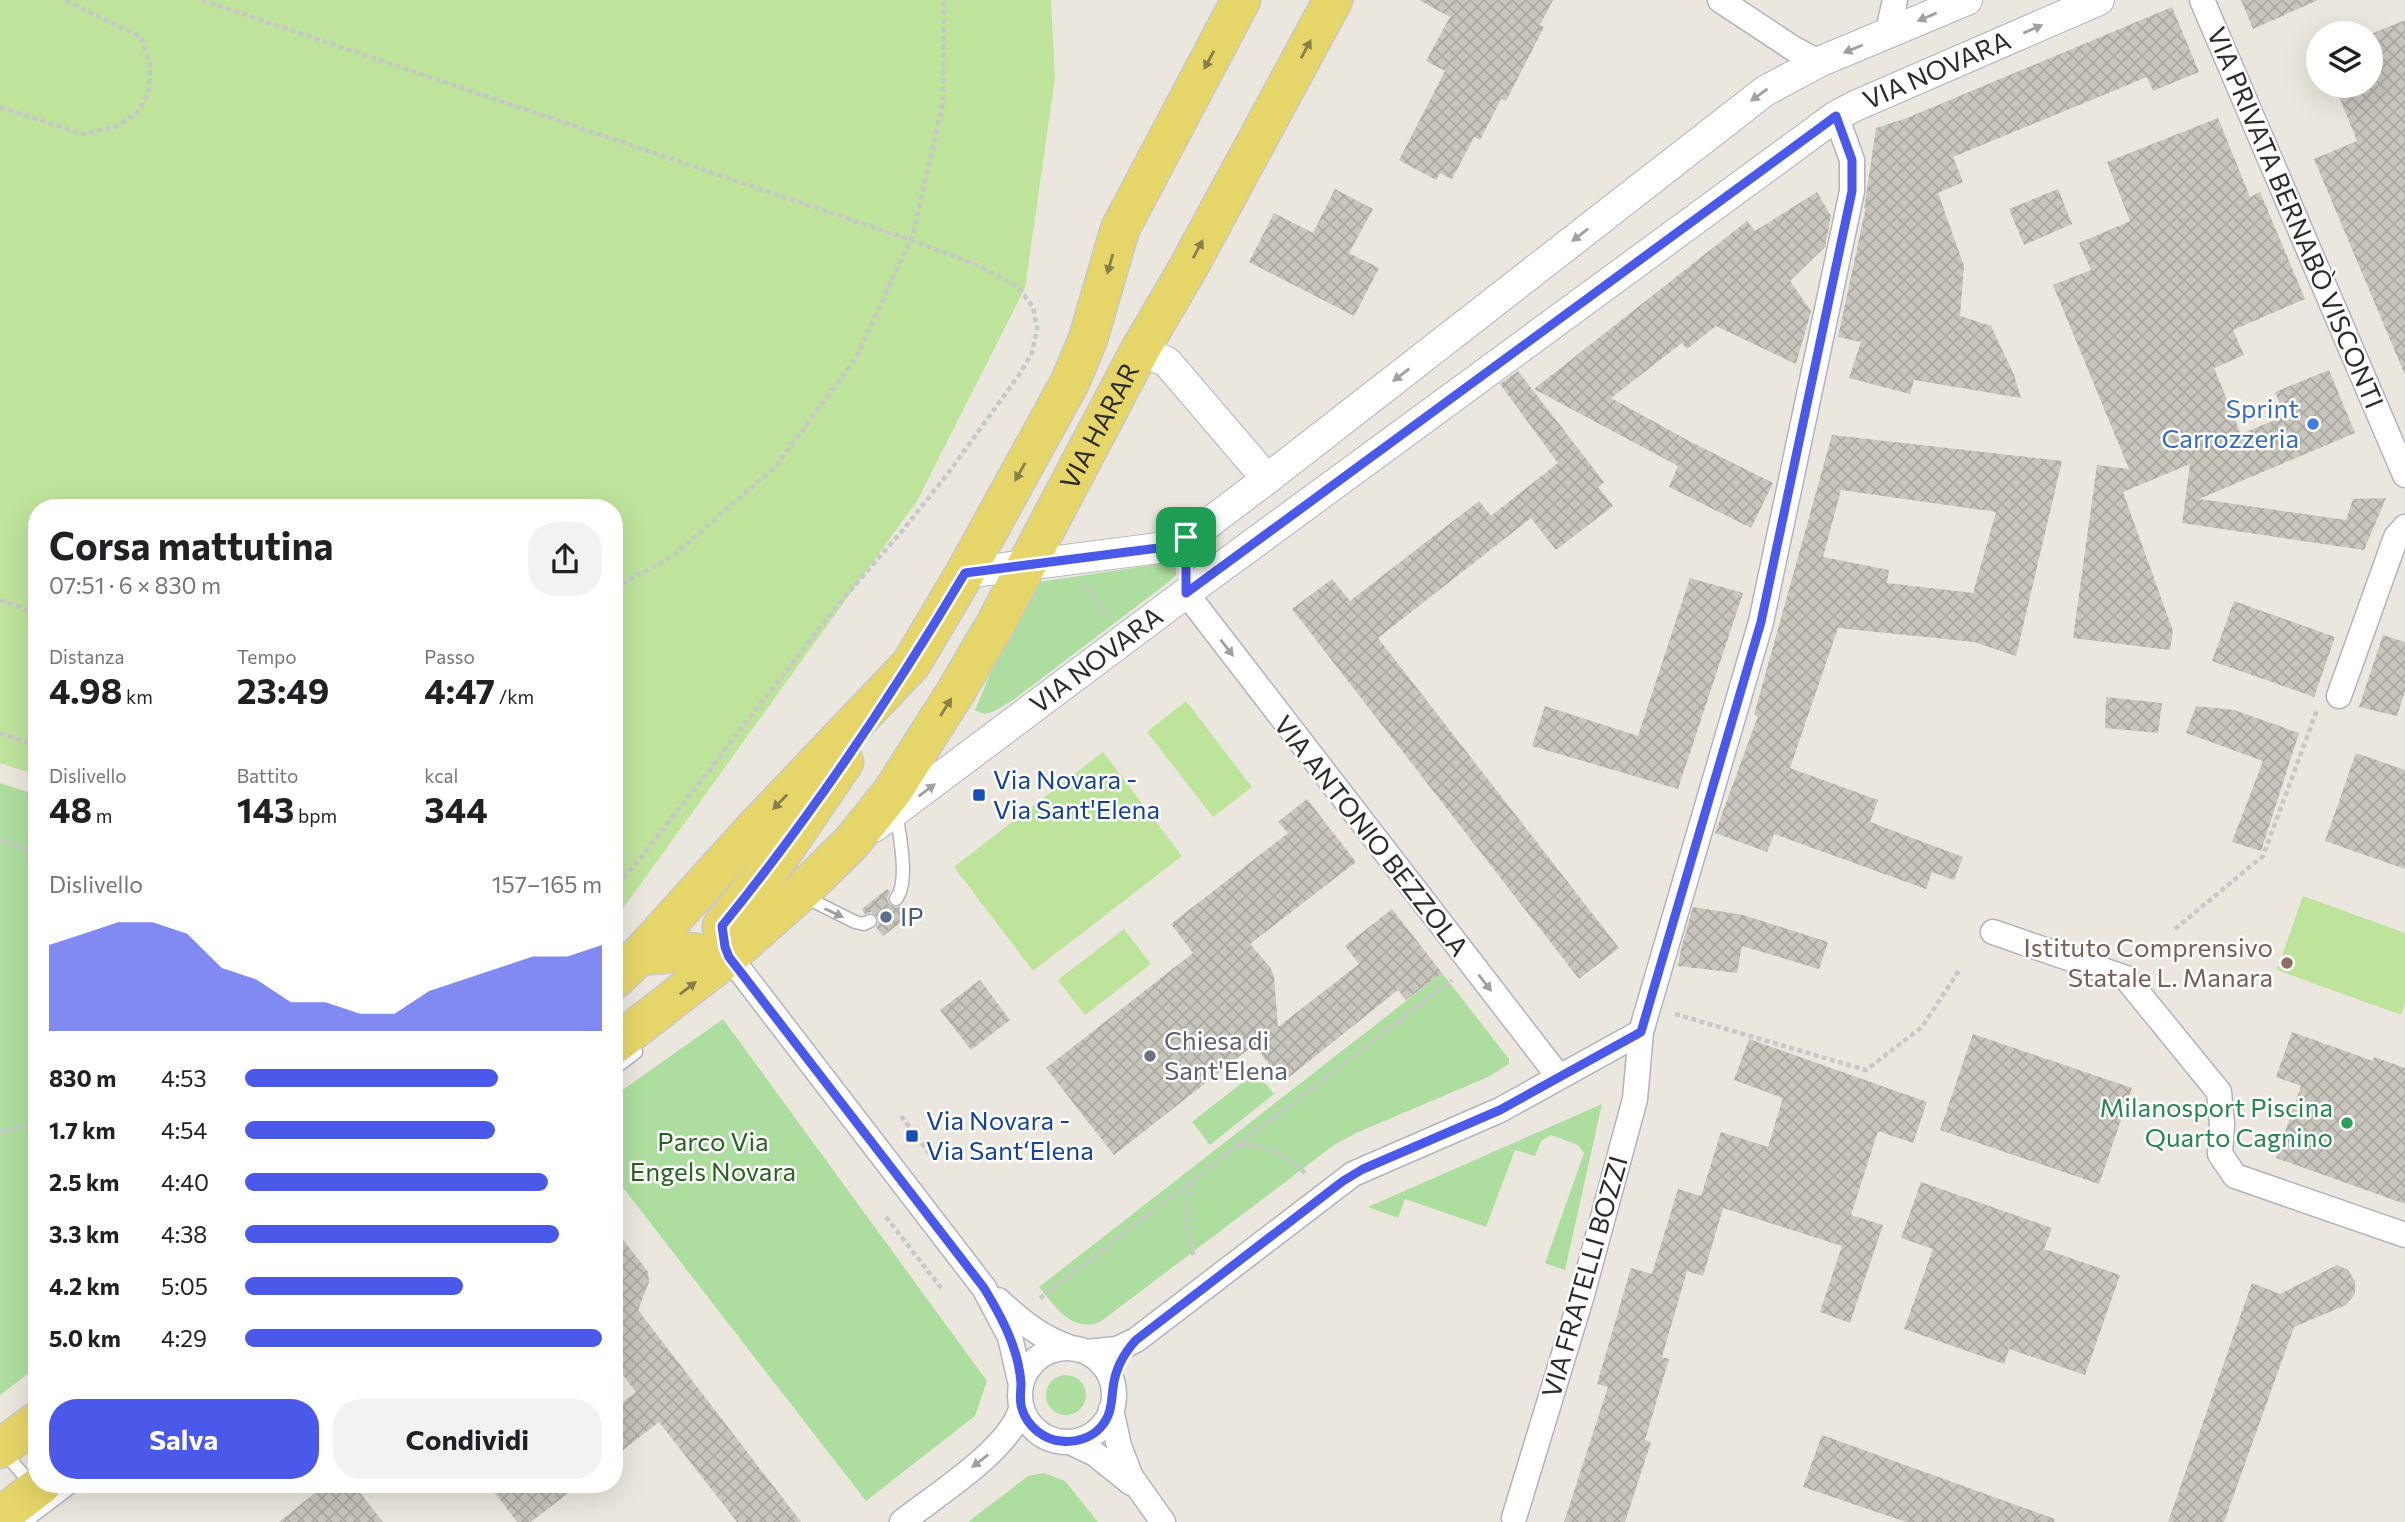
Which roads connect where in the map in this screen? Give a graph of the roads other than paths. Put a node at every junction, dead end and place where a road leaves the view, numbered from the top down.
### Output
1 (1241, 0) edge
2 (1333, 0) edge
3 (1720, 0) edge
4 (1895, 0) edge
5 (1967, 0) edge
6 (2099, 0) edge
7 (2202, 0) edge
8 (1888, 35) junction
9 (1819, 62) junction
10 (1836, 116) junction
11 (1140, 351) junction
12 (2405, 475) edge
13 (1267, 479) junction
14 (2405, 527) edge
15 (1186, 537) junction
16 (1028, 564) junction
17 (965, 573) junction
18 (1186, 593) junction
19 (911, 664) junction
20 (2329, 701) road end
21 (894, 802) junction
22 (799, 894) junction
23 (896, 899) dead end
24 (870, 920) dead end
25 (1993, 932) dead end
26 (729, 957) junction
27 (627, 968) edge
28 (1641, 1032) junction
29 (629, 1045) edge
30 (1559, 1077) junction
31 (2405, 1235) edge
32 (984, 1288) junction
33 (1136, 1340) junction
34 (1079, 1350) junction
35 (1021, 1397) junction
36 (1112, 1398) junction
37 (28, 1428) edge
38 (1070, 1442) junction
39 (0, 1448) edge
40 (28, 1489) edge
41 (1139, 1491) junction
42 (34, 1498) edge
43 (0, 1517) edge
44 (1514, 1518) dead end
45 (902, 1522) edge
46 (1163, 1522) edge

1 -> 17 main road, VIA HARAR
11 -> 2 main road, VIA HARAR
3 - 9 street
4 - 8 street, VIA NOVARA
5 -> 8 street, VIA NOVARA
10 -> 6 street, VIA NOVARA
7 - 12 street, VIA PRIVATA BERNABÒ VISCONTI
8 -> 9 street, VIA NOVARA
9 -> 13 street, VIA NOVARA
10 - 18 street, VIA NOVARA
10 - 28 street, VIA FRATELLI BOZZI
11 - 13 street
11 - 16 main road, VIA HARAR
13 - 15 street, VIA NOVARA
14 - 20 street
15 - 16 street, VIA NOVARA
15 - 18 street
16 - 17 street, VIA NOVARA
21 -> 16 main road, VIA HARAR
17 - 19 main road
21 -> 18 street, VIA NOVARA
18 -> 30 street, VIA ANTONIO BEZZOLA
19 - 26 main road
19 -> 27 main road
21 - 22 main road, VIA HARAR
21 - 23 lane
22 -> 24 lane
22 - 26 main road
25 - 31 street
26 - 27 main road
29 -> 26 main road
26 - 32 street
28 - 30 street
28 - 44 street, VIA FRATELLI BOZZI
30 - 33 street
32 - 34 street
32 - 35 street
33 - 34 street
33 - 36 street
34 - 35 street
34 - 36 street
35 - 38 street
35 -> 45 street
36 - 38 street
36 - 41 street
37 - 39 main road
38 - 41 street
39 - 40 lane
41 - 46 street
42 - 43 main road

